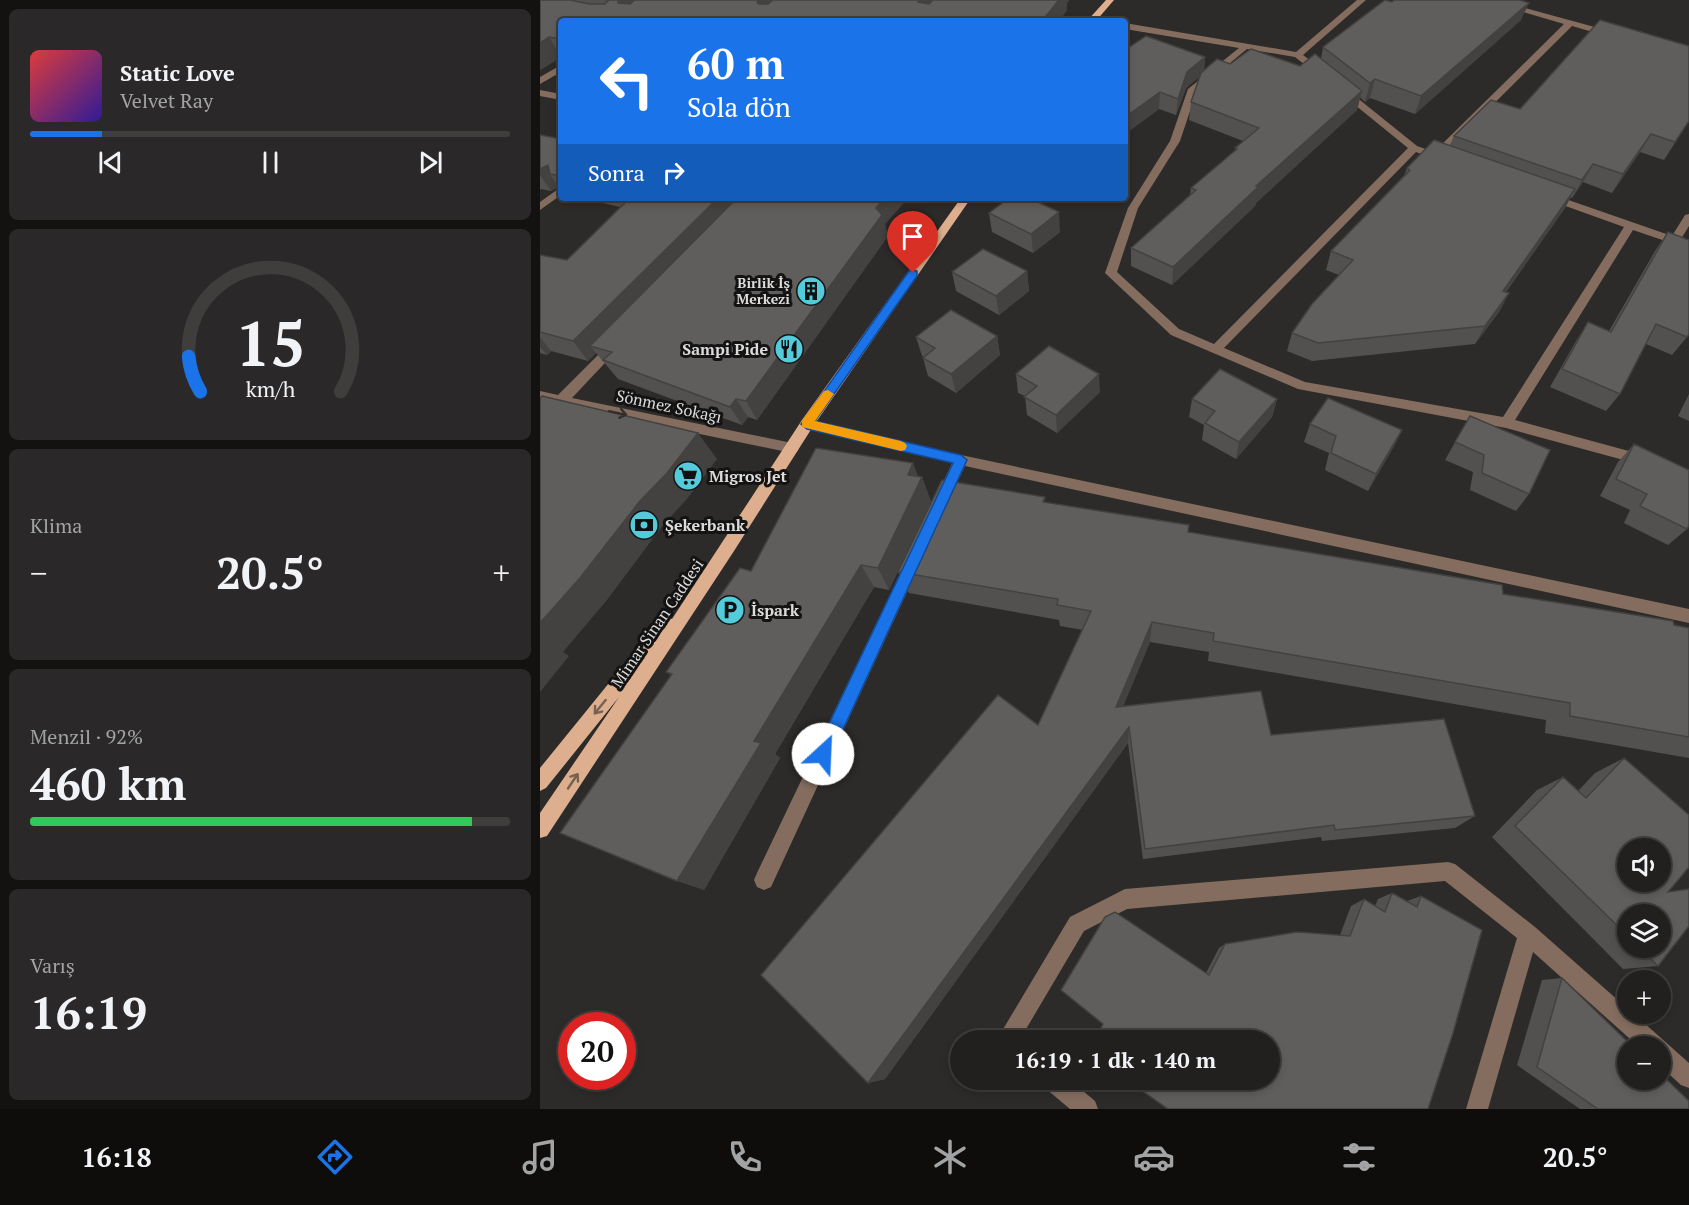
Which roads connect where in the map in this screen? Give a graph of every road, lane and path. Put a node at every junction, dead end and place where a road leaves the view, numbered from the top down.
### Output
1 (1110, 0) edge
2 (1362, 0) edge
3 (1486, 0) edge
4 (1095, 18) edge
5 (1570, 23) junction
6 (1128, 26) edge
7 (1624, 38) edge
8 (1246, 46) junction
9 (1298, 55) junction
10 (558, 70) edge
11 (540, 81) edge
12 (540, 93) edge
13 (558, 96) edge
14 (1414, 148) junction
15 (1436, 156) junction
16 (1447, 160) edge
17 (558, 192) edge
18 (1544, 195) edge
19 (964, 201) edge
20 (541, 205) edge
21 (1689, 217) edge
22 (1631, 225) junction
23 (1675, 241) junction
24 (1689, 246) edge
25 (626, 333) edge
26 (1216, 350) junction
27 (540, 396) edge
28 (561, 401) junction
29 (540, 423) edge
30 (1506, 423) junction
31 (807, 424) junction
32 (792, 448) junction
33 (961, 460) junction
34 (1652, 464) edge
35 (936, 514) edge
36 (920, 546) edge
37 (729, 547) junction
38 (1689, 616) edge
39 (540, 782) edge
40 (540, 829) edge
41 (764, 880) dead end
42 (1528, 934) junction
43 (1014, 1030) edge
44 (1643, 1036) edge
45 (1671, 1061) edge
46 (1689, 1077) edge
47 (1065, 1090) edge
48 (1087, 1109) edge
49 (1478, 1109) edge

1 - 4 main road
2 - 9 street
3 - 5 street
5 - 7 street
5 - 15 street
6 - 8 street
8 - 9 street
8 - 26 street
9 - 14 street
10 - 11 street
12 - 13 street
14 - 15 street
14 - 26 street
15 - 16 street
17 - 20 street
18 - 22 street
19 - 31 main road, Mimar Sinan Caddesi
21 - 23 street
22 - 23 street
22 - 30 street
23 - 24 street
25 - 28 street
26 - 30 street
27 - 28 street, Sönmez Sokağı
28 - 29 street
28 -> 32 street, Sönmez Sokağı
30 - 34 street
31 - 32 main road, Mimar Sinan Caddesi
31 - 33 street
32 - 37 main road, Mimar Sinan Caddesi
33 - 35 street
33 - 38 street
36 - 41 street
37 -> 39 main road
40 -> 37 main road, Mimar Sinan Caddesi
42 - 43 street
42 - 44 street
42 - 49 street
45 - 46 street
47 - 48 street

